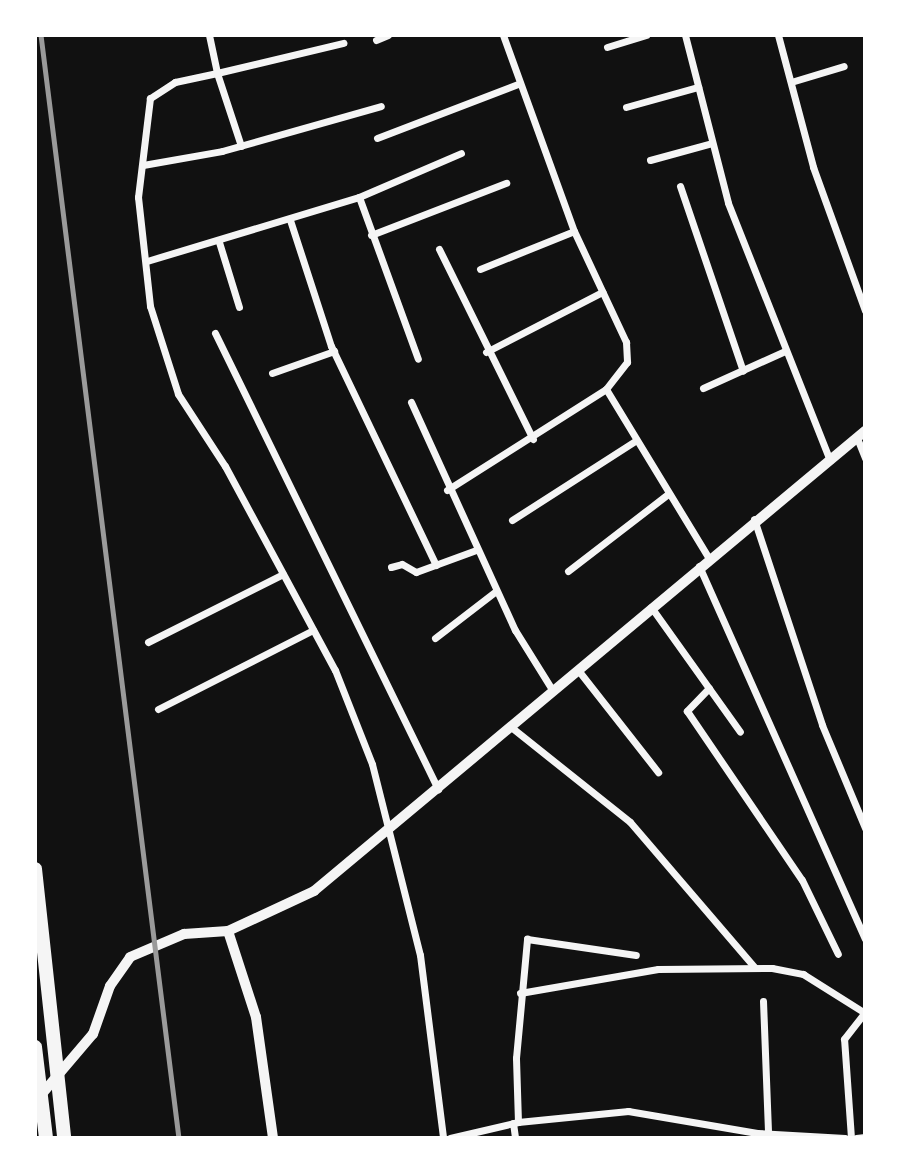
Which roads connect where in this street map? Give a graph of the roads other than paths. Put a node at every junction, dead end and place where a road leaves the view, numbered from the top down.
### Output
1 (209, 35) edge
2 (388, 35) edge
3 (503, 35) edge
4 (646, 35) edge
5 (685, 35) edge
6 (778, 35) edge
7 (376, 40) dead end
8 (343, 43) dead end
9 (607, 47) dead end
10 (844, 66) dead end
11 (217, 73) junction
12 (792, 82) junction
13 (520, 83) junction
14 (698, 87) junction
15 (381, 107) dead end
16 (626, 107) dead end
17 (377, 138) dead end
18 (712, 143) junction
19 (241, 146) junction
20 (461, 153) dead end
21 (650, 160) dead end
22 (143, 165) junction
23 (506, 183) dead end
24 (680, 186) dead end
25 (359, 197) junction
26 (290, 220) junction
27 (574, 231) junction
28 (371, 235) junction
29 (219, 242) junction
30 (439, 249) dead end
31 (147, 261) junction
32 (480, 269) dead end
33 (602, 292) junction
34 (239, 307) dead end
35 (865, 311) edge
36 (215, 333) dead end
37 (334, 351) junction
38 (786, 351) junction
39 (486, 352) junction
40 (418, 359) dead end
41 (743, 371) junction
42 (272, 373) dead end
43 (704, 388) dead end
44 (606, 389) junction
45 (411, 402) dead end
46 (861, 435) edge
47 (533, 439) junction
48 (635, 441) junction
49 (865, 458) edge
50 (830, 460) junction
51 (447, 490) junction
52 (668, 494) junction
53 (754, 519) junction
54 (512, 520) dead end
55 (476, 550) junction
56 (708, 557) junction
57 (436, 565) junction
58 (698, 565) junction
59 (391, 567) dead end
60 (568, 571) dead end
61 (282, 574) junction
62 (496, 591) junction
63 (650, 607) junction
64 (313, 630) junction
65 (435, 638) dead end
66 (148, 642) dead end
67 (578, 670) junction
68 (709, 688) junction
69 (553, 691) junction
70 (158, 709) dead end
71 (512, 727) junction
72 (740, 732) dead end
73 (658, 772) dead end
74 (439, 790) junction
75 (865, 828) edge
76 (393, 830) junction
77 (35, 869) edge
78 (228, 932) junction
79 (865, 939) edge
80 (838, 954) dead end
81 (636, 955) dead end
82 (755, 968) junction
83 (520, 993) junction
84 (763, 1001) dead end
85 (865, 1012) edge
86 (35, 1047) edge
87 (56, 1080) junction
88 (41, 1095) junction
89 (516, 1123) junction
90 (768, 1133) junction
91 (758, 1135) edge
92 (791, 1136) edge
93 (46, 1138) edge
94 (64, 1138) edge
95 (273, 1138) edge
96 (443, 1138) edge
97 (450, 1138) edge
98 (515, 1138) edge
99 (845, 1138) edge
100 (850, 1138) edge
101 (856, 1138) edge
102 (865, 1138) edge

1 - 11 street
2 - 7 street
3 - 13 street
4 - 9 street
5 - 14 street
6 - 12 street
8 - 11 street
10 - 12 street
11 - 19 street
11 - 22 street
12 - 35 street
13 - 17 street
13 - 27 street
14 - 16 street
14 - 18 street
15 - 19 street
18 - 21 street
18 - 38 street
19 - 22 street
20 - 25 street
22 - 31 street
23 - 28 street
24 - 41 street
25 - 26 street
25 - 28 street
26 - 29 street
26 - 37 street
27 - 32 street
27 - 33 street
28 - 40 street
29 - 31 street
29 - 34 street
30 - 39 street
31 - 61 street
33 - 39 street
33 - 44 street
36 - 74 street
37 - 42 street
37 - 57 street
38 - 41 street
38 - 50 street
39 - 47 street
41 - 43 street
44 - 47 street
44 - 48 street
45 - 51 street
46 - 49 street
46 - 50 street
47 - 51 street
48 - 52 street
48 - 54 street
50 - 53 street
51 - 55 street
52 - 56 street
52 - 60 street
53 - 56 street
53 - 75 street
55 - 57 street
55 - 62 street
56 - 58 street
57 - 59 street
58 - 63 street
58 - 79 street
61 - 64 street
61 - 66 street
62 - 65 street
62 - 69 street
63 - 67 street
63 - 68 street
64 - 70 street
64 - 76 street
67 - 69 street
67 - 73 street
68 - 72 street
68 - 80 street
69 - 71 street
71 - 74 street
71 - 82 street
74 - 76 street
76 - 78 street
76 - 96 street
77 - 87 main road
78 - 87 street
78 - 95 street
81 - 83 street
82 - 83 street
82 - 85 street
83 - 89 street
84 - 90 street
85 - 100 street
86 - 88 main road
87 - 88 street
87 - 94 main road
88 - 93 main road
89 - 91 street
89 - 97 street
89 - 98 street
90 - 91 street
90 - 92 street
92 - 99 street
101 - 102 street

